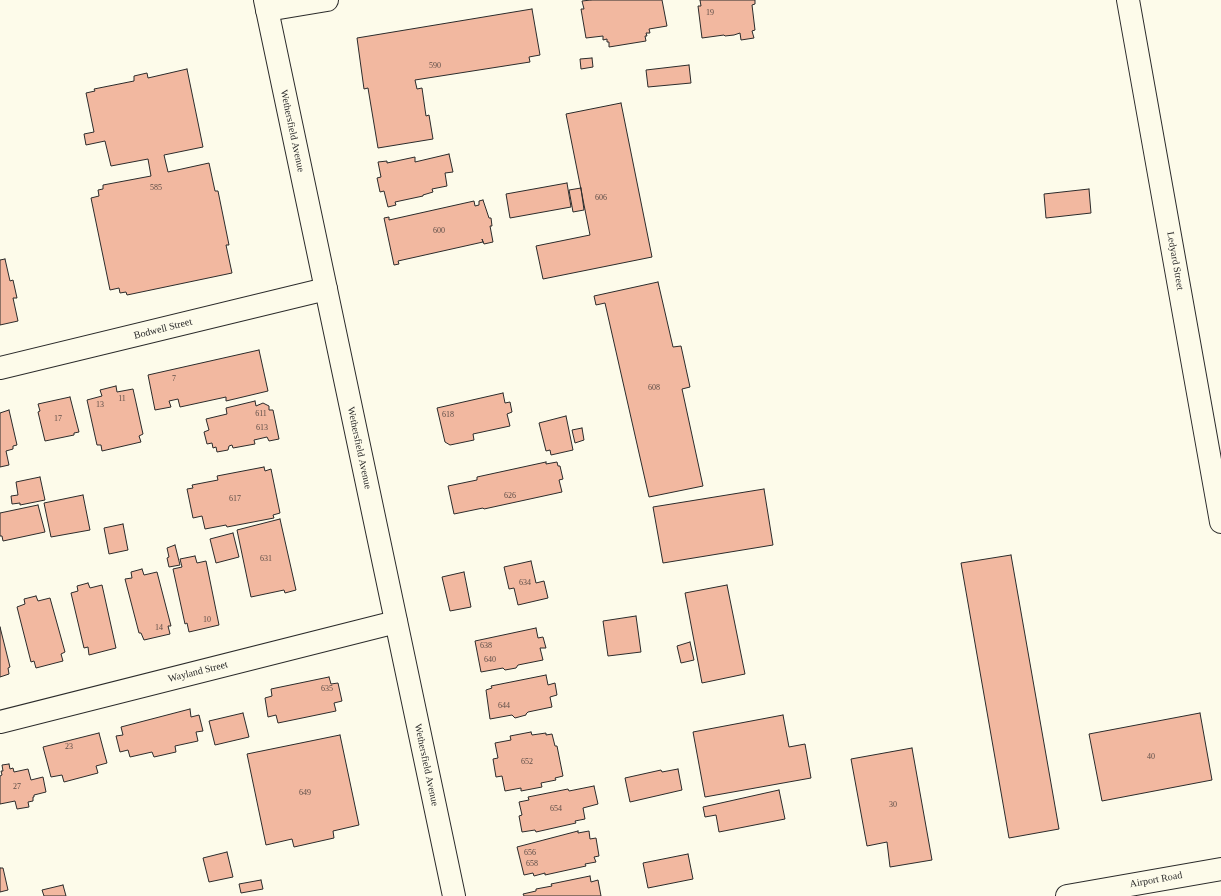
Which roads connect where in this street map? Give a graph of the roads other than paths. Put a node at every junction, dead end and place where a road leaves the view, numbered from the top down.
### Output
1 (327, 0) edge
2 (1128, 0) edge
3 (266, 5) edge
4 (326, 289) junction
5 (0, 368) edge
6 (1221, 522) edge
7 (396, 622) junction
8 (0, 722) edge
9 (1221, 869) edge
10 (454, 896) edge
11 (1067, 896) edge

1 - 3 street
2 - 6 street, Ledyard Street
3 - 4 street, Wethersfield Avenue
4 - 5 street, Bodwell Street
4 - 7 street, Wethersfield Avenue
7 - 8 street, Wayland Street
7 - 10 street, Wethersfield Avenue
9 - 11 street, Airport Road

